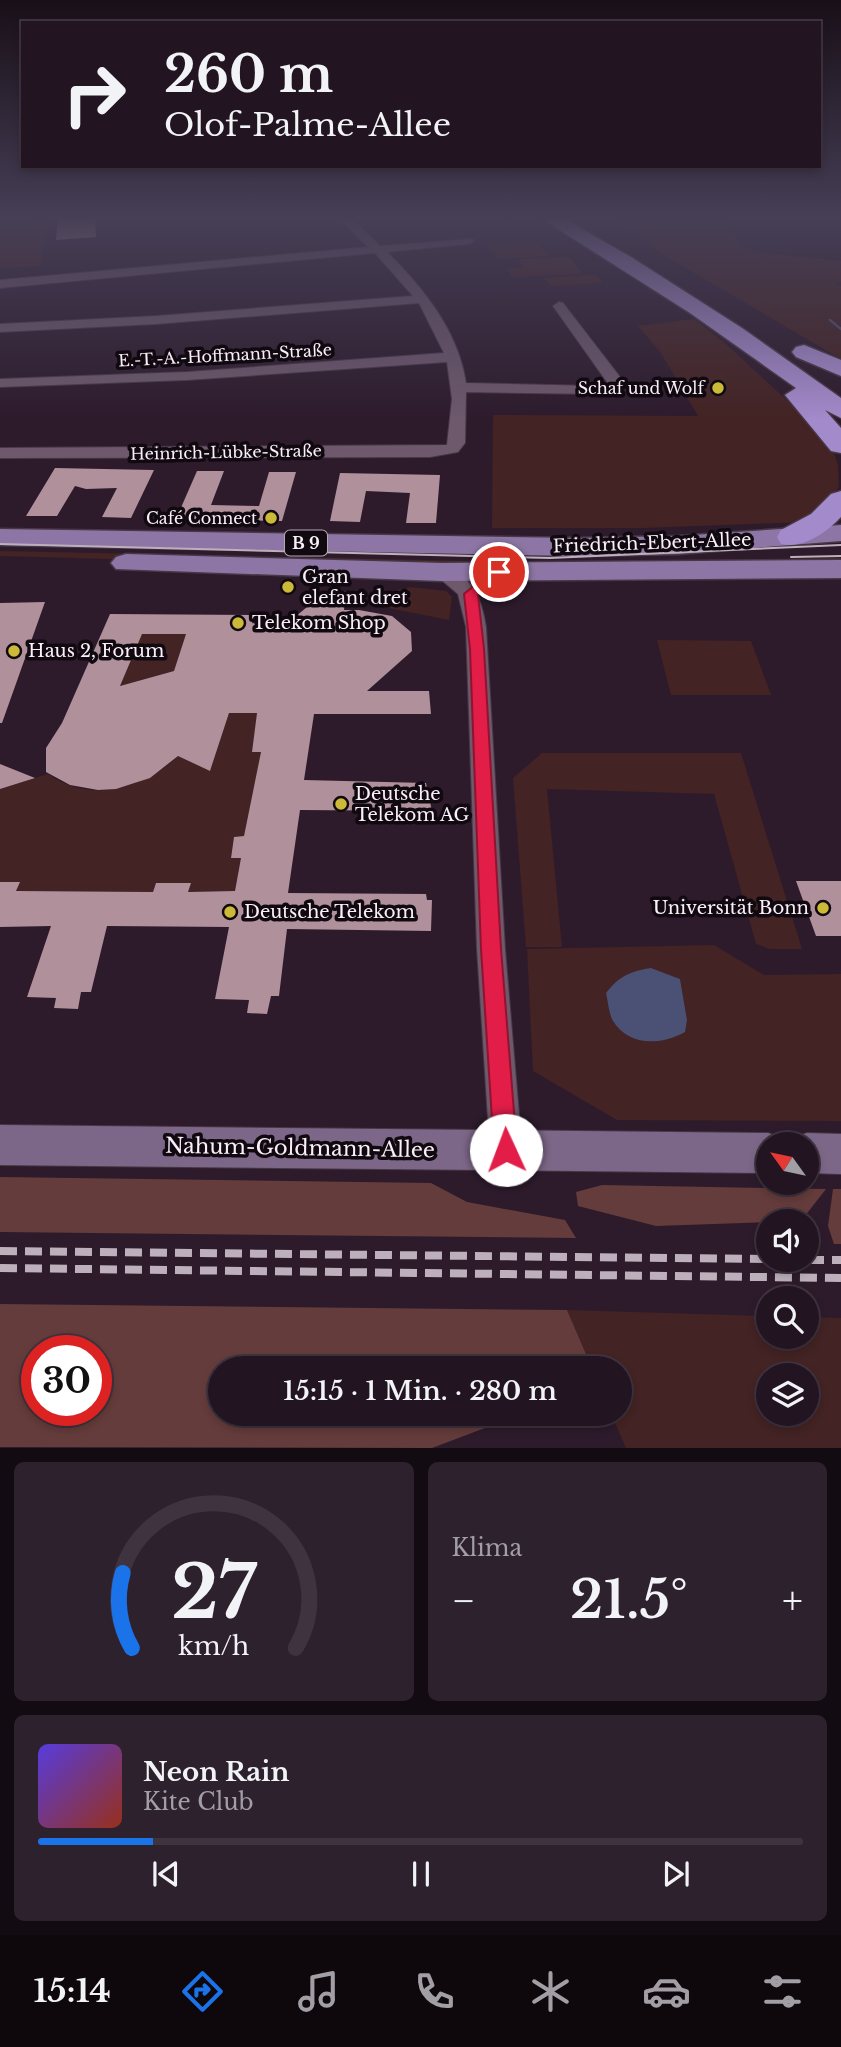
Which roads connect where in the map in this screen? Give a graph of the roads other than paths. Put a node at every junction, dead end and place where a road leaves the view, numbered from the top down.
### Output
1 (412, 285) edge
2 (669, 285) edge
3 (693, 285) edge
4 (423, 299) junction
5 (559, 306) dead end
6 (0, 328) edge
7 (766, 336) junction
8 (804, 352) junction
9 (452, 357) junction
10 (841, 369) edge
11 (841, 376) edge
12 (0, 383) edge
13 (458, 387) junction
14 (841, 410) edge
15 (841, 445) edge
16 (0, 453) edge
17 (841, 500) edge
18 (841, 533) edge
19 (0, 537) edge
20 (792, 537) junction
21 (0, 560) edge
22 (841, 569) edge
23 (442, 572) junction
24 (499, 572) junction
25 (471, 594) junction
26 (0, 1144) edge
27 (506, 1150) junction
28 (756, 1153) edge
29 (819, 1153) edge
30 (841, 1154) edge

1 - 4 street
2 - 7 highway
3 - 7 highway
4 - 6 street
4 - 9 street
5 - 13 street
7 - 8 highway
7 - 14 highway
7 - 15 highway
8 - 10 highway
8 - 11 highway
9 - 12 street, E.-T.-A.-Hoffmann-Straße
9 - 13 street
13 - 16 street, Heinrich-Lübke-Straße
17 - 20 highway
18 - 20 main road, Friedrich-Ebert-Allee / B 9
19 - 20 main road, Friedrich-Ebert-Allee / B 9
21 - 23 main road, Friedrich-Ebert-Allee / B 9
22 - 24 main road, Friedrich-Ebert-Allee / B 9
23 - 24 main road, Friedrich-Ebert-Allee / B 9
23 - 25 street
24 - 25 street
25 - 27 street
26 - 27 main road, Nahum-Goldmann-Allee
27 - 28 main road, Nahum-Goldmann-Allee
29 - 30 main road

